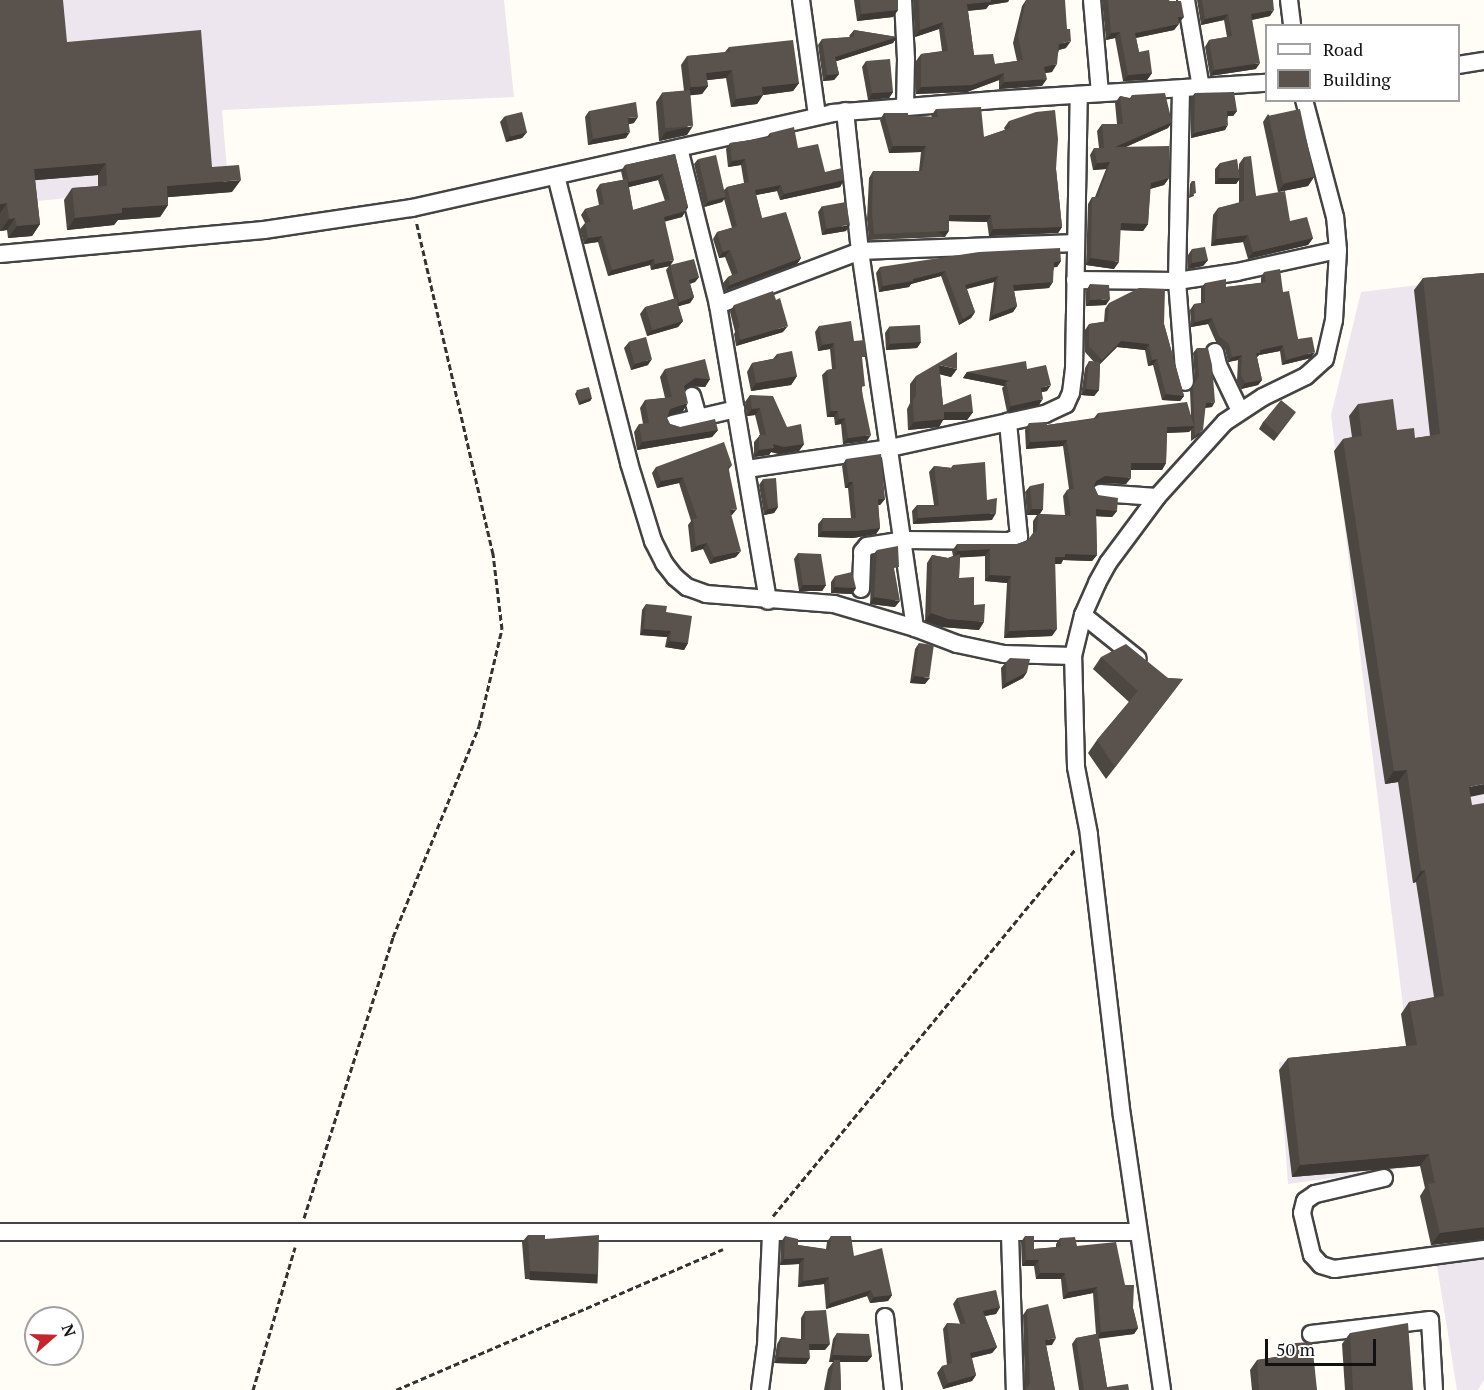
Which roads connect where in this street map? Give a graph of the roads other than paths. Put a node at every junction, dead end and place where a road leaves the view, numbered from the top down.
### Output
1 (801, 0) edge
2 (903, 0) edge
3 (1092, 0) edge
4 (1186, 0) edge
5 (1289, 0) edge
6 (1292, 24) edge
7 (1484, 61) edge
8 (1460, 64) edge
9 (1265, 83) edge
10 (1201, 88) junction
11 (1181, 90) junction
12 (1100, 93) junction
13 (1079, 95) junction
14 (1305, 102) edge
15 (905, 106) junction
16 (844, 111) junction
17 (817, 115) junction
18 (679, 148) junction
19 (556, 177) junction
20 (1076, 243) junction
21 (1338, 250) junction
22 (860, 251) junction
23 (0, 254) edge
24 (1075, 280) junction
25 (1177, 281) junction
26 (718, 305) junction
27 (1215, 352) dead end
28 (1185, 382) dead end
29 (692, 396) dead end
30 (736, 409) junction
31 (1240, 411) junction
32 (698, 417) junction
33 (1008, 422) junction
34 (672, 424) edge
35 (890, 448) junction
36 (747, 469) junction
37 (1100, 493) edge
38 (1157, 497) junction
39 (904, 540) junction
40 (861, 589) dead end
41 (768, 601) junction
42 (1083, 615) junction
43 (915, 628) junction
44 (1073, 656) junction
45 (1148, 667) edge
46 (1383, 1178) dead end
47 (0, 1232) edge
48 (1138, 1232) junction
49 (765, 1233) junction
50 (1010, 1234) junction
51 (1484, 1249) edge
52 (885, 1317) dead end
53 (1311, 1334) dead end
54 (760, 1390) edge
55 (894, 1390) edge
56 (1015, 1390) edge
57 (1162, 1390) edge
58 (1434, 1390) edge

1 - 17 street
2 - 15 street
3 - 12 street
4 - 10 street
5 - 6 street
7 - 8 street
9 - 10 street
10 - 11 street
11 - 12 street
11 - 25 street
12 - 13 street
13 - 15 street
13 - 20 street
14 - 21 street
15 - 16 street
16 - 17 street
16 - 22 street
17 - 18 street
18 - 19 street
18 - 26 street
19 - 23 street
19 - 41 street
20 - 22 street
20 - 24 street
21 - 25 street
21 - 31 street
22 - 26 street
22 - 35 street
24 - 25 street
24 - 33 street
25 - 28 street
26 - 30 street
27 - 31 street
29 - 32 street
30 - 32 street
30 - 36 street
31 - 38 street
32 - 34 street
33 - 35 street
33 - 39 street
35 - 36 street
35 - 39 street
36 - 41 street
37 - 38 street
38 - 42 street
39 - 40 street
39 - 43 street
41 - 43 street
42 - 44 street
42 - 45 street
43 - 44 street
44 - 48 street
46 - 51 street
47 - 49 street
48 - 50 street
48 - 57 street
49 - 50 street
49 - 54 street
50 - 56 street
52 - 55 street
53 - 58 street

